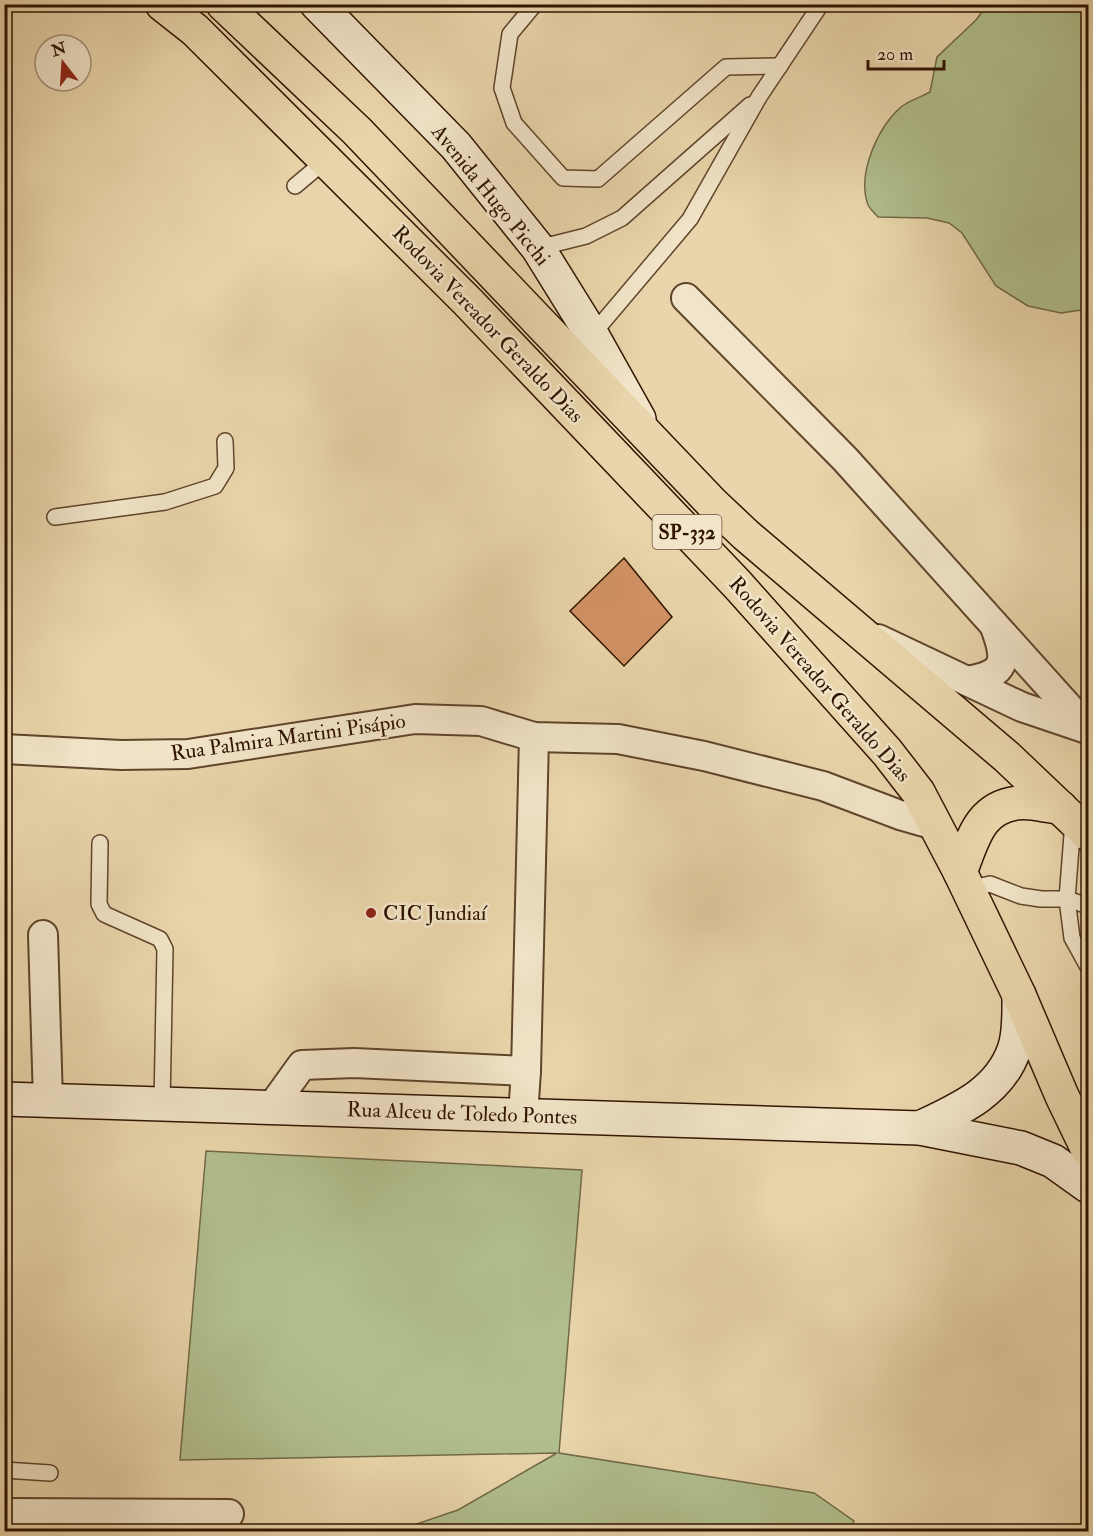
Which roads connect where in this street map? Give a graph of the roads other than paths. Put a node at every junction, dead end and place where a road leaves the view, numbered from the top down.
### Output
1 (162, 4) edge
2 (223, 4) edge
3 (317, 4) edge
4 (535, 4) edge
5 (822, 4) edge
6 (780, 66) junction
7 (759, 97) junction
8 (326, 160) junction
9 (295, 186) dead end
10 (538, 248) junction
11 (686, 298) dead end
12 (592, 335) junction
13 (225, 441) dead end
14 (651, 441) junction
15 (55, 517) dead end
16 (994, 625) junction
17 (856, 628) junction
18 (967, 681) junction
19 (1089, 729) edge
20 (534, 737) junction
21 (4, 749) edge
22 (1074, 820) edge
23 (935, 825) junction
24 (100, 843) dead end
25 (964, 880) junction
26 (1067, 899) junction
27 (1089, 906) edge
28 (43, 935) dead end
29 (1089, 967) edge
30 (1019, 995) junction
31 (526, 1071) junction
32 (4, 1099) edge
33 (48, 1101) junction
34 (162, 1104) junction
35 (271, 1108) junction
36 (523, 1115) junction
37 (920, 1128) junction
38 (1089, 1150) edge
39 (1089, 1186) edge
40 (4, 1470) edge
41 (50, 1473) dead end
42 (4, 1513) edge
43 (229, 1514) dead end

1 - 8 main road, Rodovia Vereador Geraldo Dias / SP-332
2 - 14 main road, Rodovia Vereador Geraldo Dias / SP-332
3 - 10 main road, Avenida Hugo Picchi
4 - 6 lane
5 - 6 lane
6 - 7 lane
7 - 10 lane
7 - 12 lane
8 - 9 lane
8 - 23 main road, Rodovia Vereador Geraldo Dias / SP-332
10 - 12 main road, Avenida Hugo Picchi
11 - 16 street
12 - 14 main road, Avenida Hugo Picchi
13 - 15 lane
14 - 17 main road, Rodovia Vereador Geraldo Dias / SP-332
16 - 18 street
16 - 19 street
17 - 18 street
17 - 22 main road, Rodovia Vereador Geraldo Dias / SP-332
18 - 19 street
20 - 21 street, Rua Palmira Martini Pisápio
20 - 23 street, Rua Palmira Martini Pisápio
20 - 31 street
22 - 25 main road
22 - 26 lane
23 - 25 main road, Rodovia Vereador Geraldo Dias / SP-332
24 - 34 lane
25 - 26 lane
25 - 30 main road, Rodovia Vereador Geraldo Dias / SP-332
26 - 27 lane
26 - 29 lane
28 - 33 street
30 - 37 main road, Rua Alceu de Toledo Pontes
30 - 38 main road, Rodovia Vereador Geraldo Dias / SP-332
31 - 35 street
31 - 36 street
32 - 33 main road, Rua Alceu de Toledo Pontes
33 - 34 main road, Rua Alceu de Toledo Pontes
34 - 35 main road, Rua Alceu de Toledo Pontes
35 - 36 main road, Rua Alceu de Toledo Pontes
36 - 37 main road, Rua Alceu de Toledo Pontes
37 - 39 main road, Rua Alceu de Toledo Pontes
40 - 41 lane
42 - 43 street

